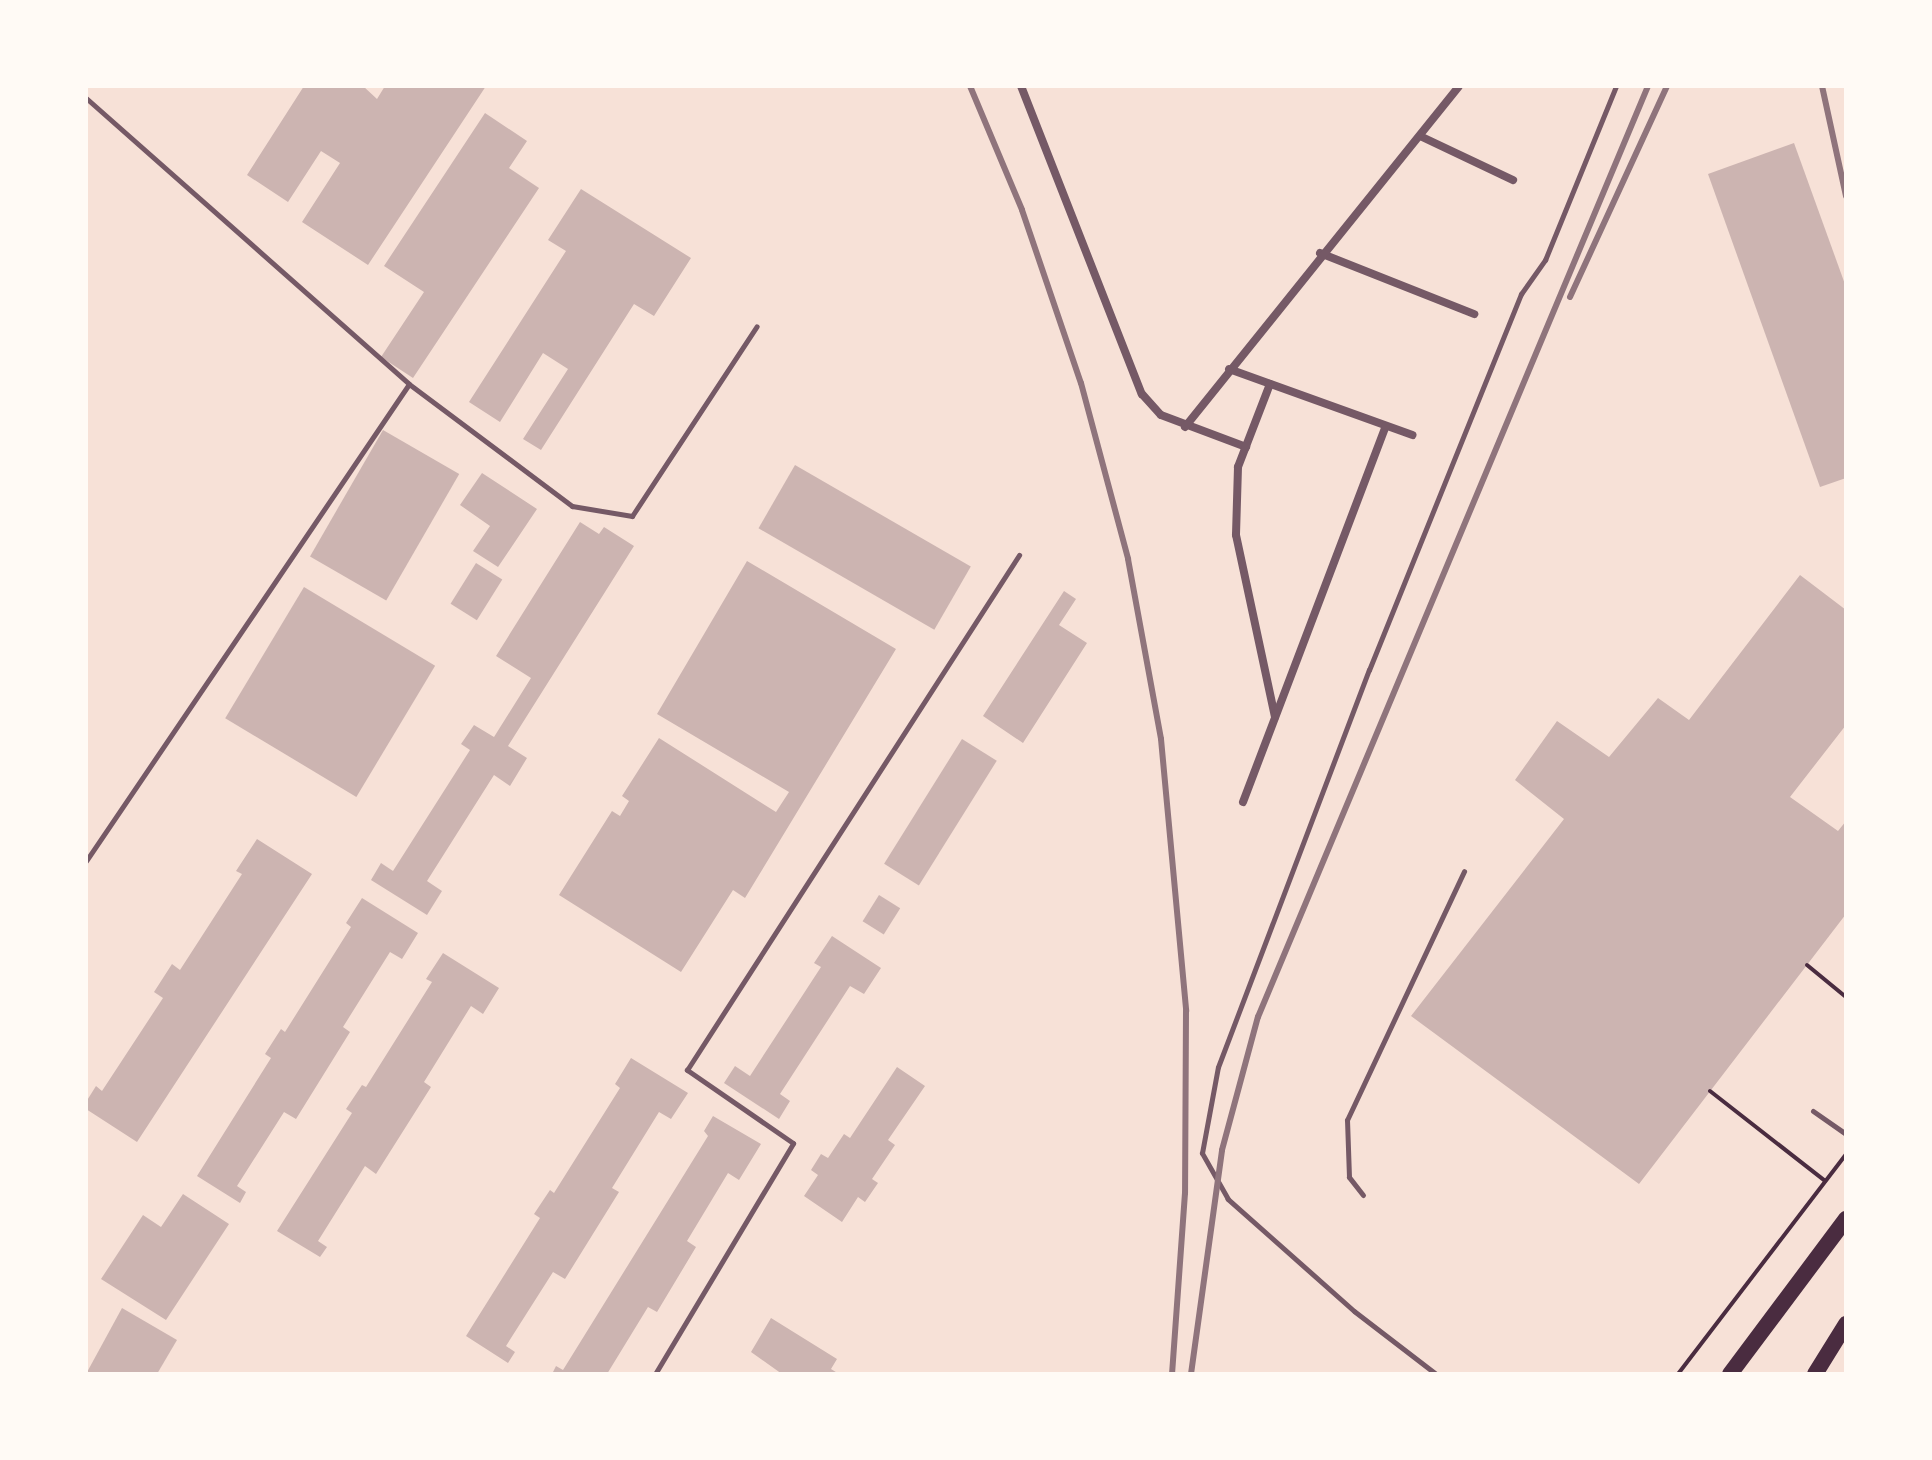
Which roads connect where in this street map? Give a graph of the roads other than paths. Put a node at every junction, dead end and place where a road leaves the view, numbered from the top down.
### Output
1 (1021, 86) edge
2 (1459, 86) edge
3 (1616, 86) edge
4 (86, 98) edge
5 (1420, 136) junction
6 (1513, 180) dead end
7 (1320, 253) junction
8 (1474, 314) dead end
9 (757, 326) dead end
10 (1229, 369) junction
11 (409, 384) junction
12 (1270, 384) junction
13 (1386, 426) junction
14 (1185, 427) junction
15 (1412, 435) dead end
16 (1246, 447) junction
17 (1019, 555) dead end
18 (1275, 718) junction
19 (1243, 802) dead end
20 (86, 861) edge
21 (1464, 871) dead end
22 (1813, 1111) dead end
23 (1846, 1134) edge
24 (1363, 1195) dead end
25 (1846, 1219) edge
26 (1846, 1324) edge
27 (655, 1374) edge
28 (1436, 1374) edge
29 (1730, 1374) edge
30 (1816, 1374) edge

1 - 14 street
2 - 5 street
3 - 28 lane
4 - 11 lane
5 - 6 street
5 - 7 street
7 - 8 street
7 - 10 street
9 - 11 lane
10 - 12 street
10 - 14 street
11 - 20 lane
12 - 13 street
12 - 16 street
13 - 15 street
13 - 18 street
14 - 16 street
16 - 18 street
17 - 27 lane
18 - 19 street
21 - 24 lane
22 - 23 lane
25 - 29 main road
26 - 30 main road

